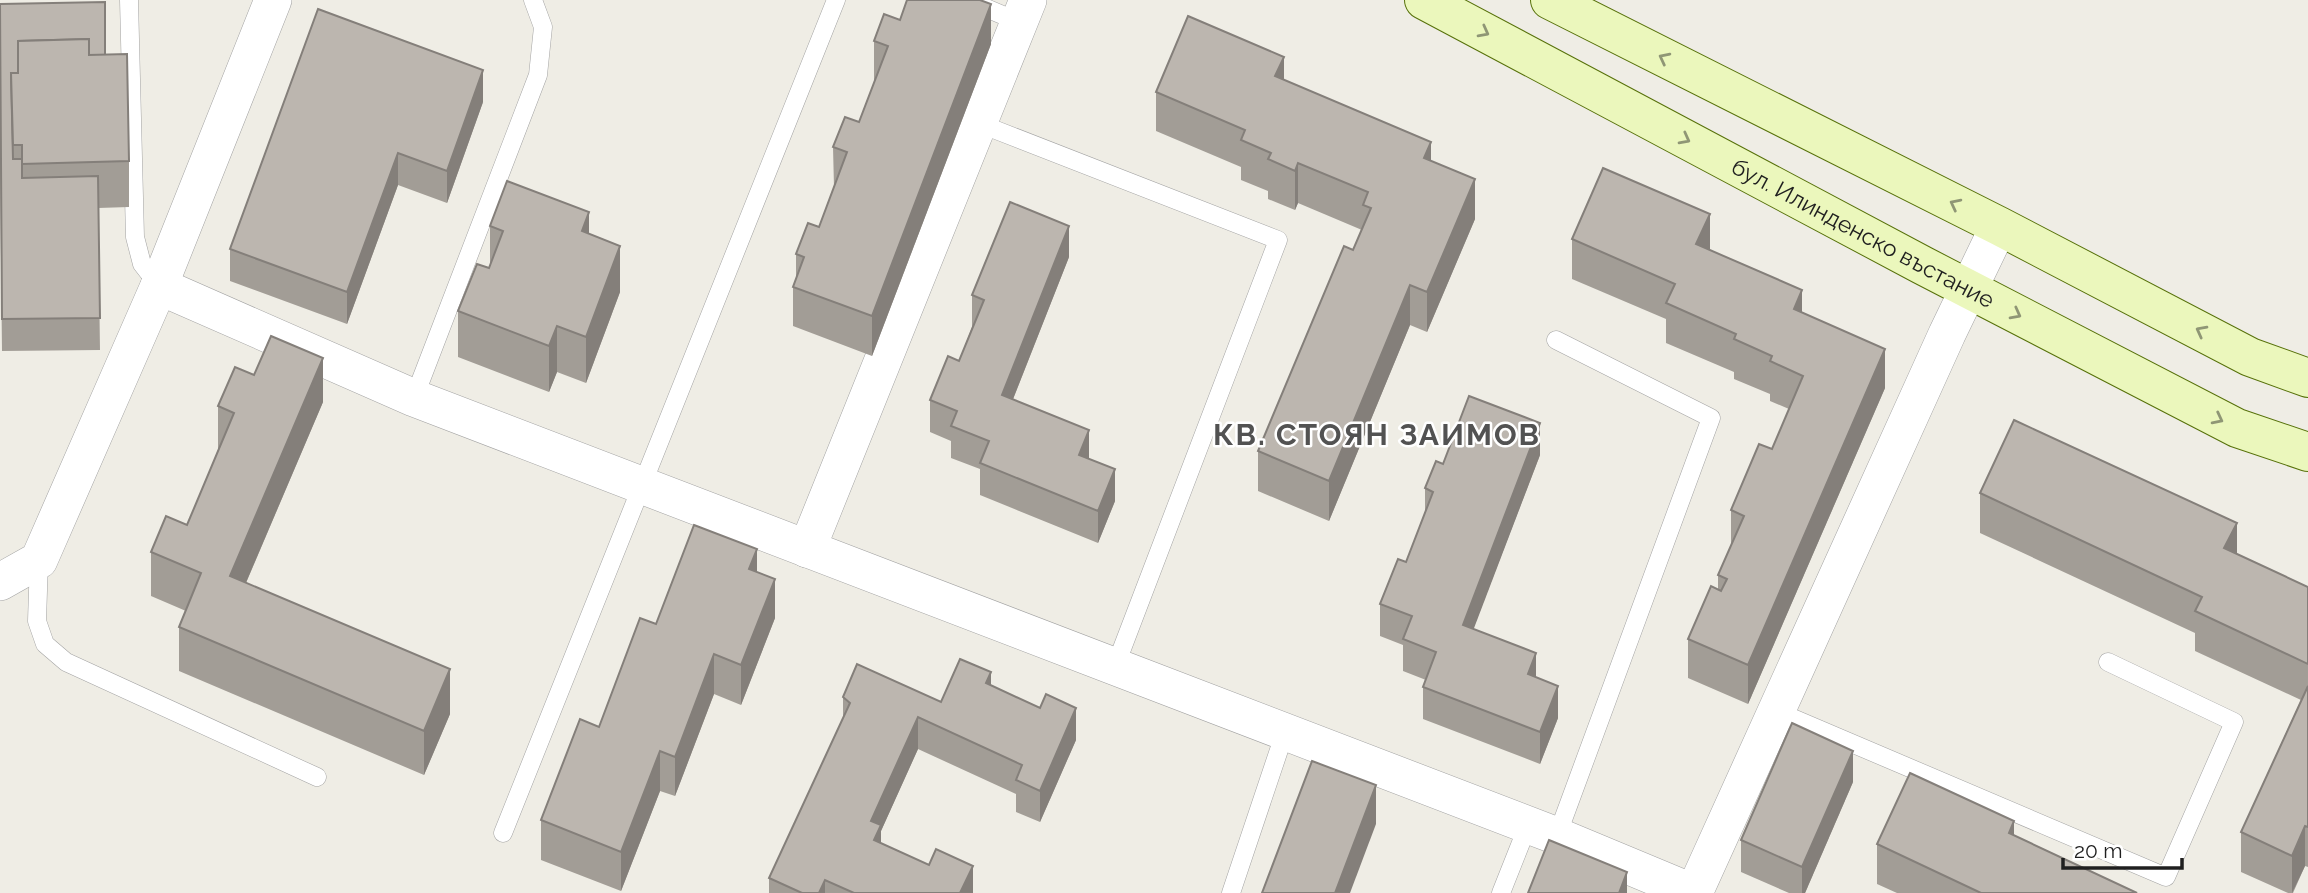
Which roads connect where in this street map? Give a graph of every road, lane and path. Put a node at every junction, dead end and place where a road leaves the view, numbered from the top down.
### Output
1 (129, 0) edge
2 (272, 0) edge
3 (533, 0) edge
4 (835, 0) edge
5 (967, 0) edge
6 (1424, 0) edge
7 (1550, 0) edge
8 (1023, 11) edge
9 (978, 123) junction
10 (1999, 226) junction
11 (159, 286) junction
12 (1968, 289) junction
13 (1556, 340) dead end
14 (2308, 378) edge
15 (414, 398) junction
16 (2308, 452) edge
17 (643, 485) junction
18 (807, 549) junction
19 (39, 560) junction
20 (0, 562) edge
21 (0, 582) edge
22 (2108, 662) dead end
23 (1115, 667) junction
24 (1776, 711) junction
25 (1285, 732) junction
26 (317, 777) dead end
27 (1542, 830) junction
28 (503, 833) dead end
29 (1231, 893) edge
30 (1501, 893) edge
31 (1694, 893) edge

1 - 11 lane
2 - 11 street
3 - 15 lane
4 - 17 lane
5 - 8 lane
6 -> 12 main road, бул. Илинденско въстание
10 -> 7 main road
8 - 9 street
9 - 18 street
9 - 23 lane
10 - 12 street
14 -> 10 main road
11 - 15 street
11 - 19 street
12 -> 16 main road, бул. Илинденско въстание
12 - 24 street
13 - 27 lane
15 - 17 street
17 - 18 street
17 - 28 lane
18 - 23 street
19 - 20 street
19 - 21 street
19 - 26 lane
22 - 24 lane
23 - 25 street
24 - 31 street
25 - 27 street
25 - 29 lane
27 - 30 lane
27 - 31 street

